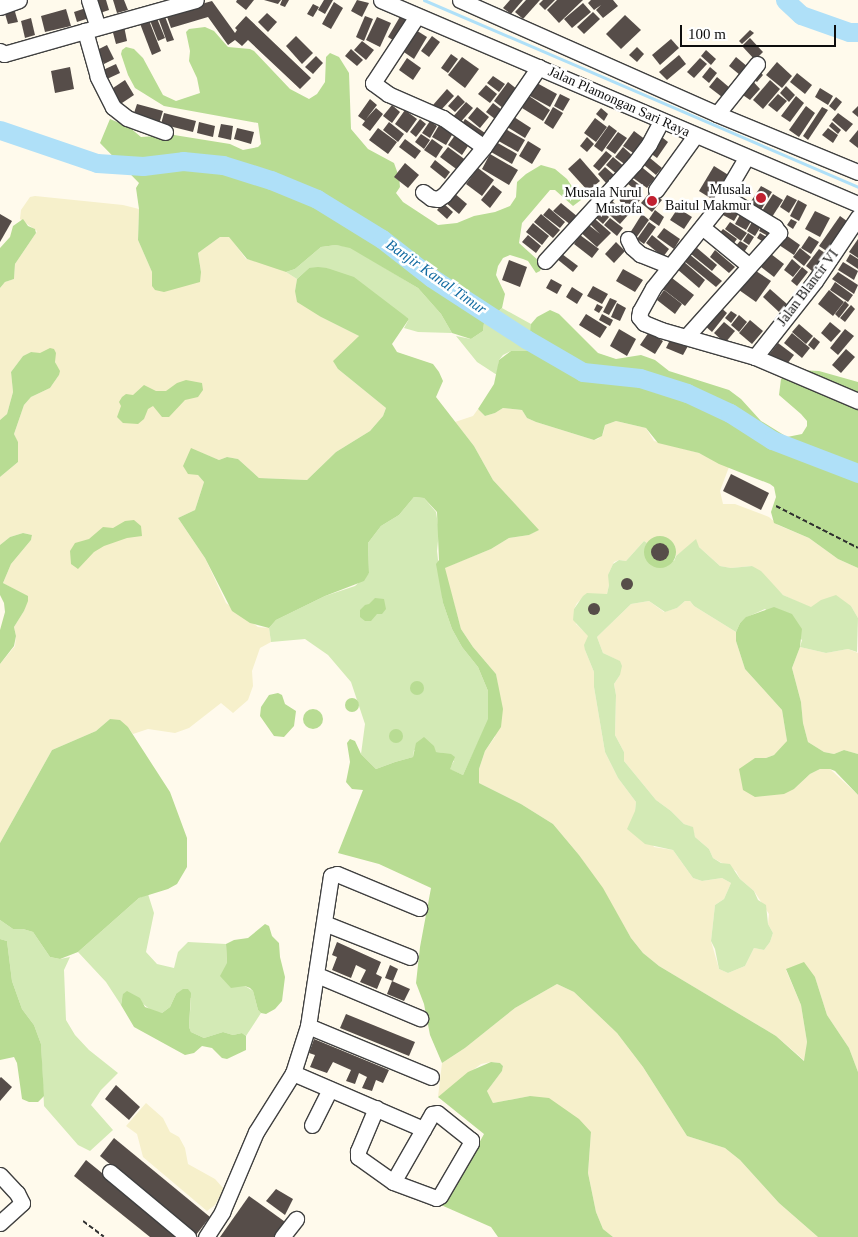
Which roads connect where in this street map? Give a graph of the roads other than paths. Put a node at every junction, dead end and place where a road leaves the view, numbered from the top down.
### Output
1 (19, 0) edge
2 (89, 0) edge
3 (196, 0) edge
4 (381, 0) edge
5 (460, 0) edge
6 (0, 7) edge
7 (417, 16) junction
8 (98, 27) junction
9 (0, 50) edge
10 (757, 64) dead end
11 (540, 67) junction
12 (717, 114) junction
13 (661, 121) junction
14 (165, 132) dead end
15 (695, 136) junction
16 (484, 147) junction
17 (746, 158) junction
18 (858, 171) edge
19 (656, 190) dead end
20 (423, 192) dead end
21 (724, 196) junction
22 (857, 203) edge
23 (702, 227) junction
24 (628, 239) dead end
25 (545, 261) dead end
26 (669, 266) junction
27 (747, 267) junction
28 (686, 337) junction
29 (755, 357) junction
30 (858, 401) edge
31 (419, 908) dead end
32 (324, 923) junction
33 (410, 958) dead end
34 (317, 975) junction
35 (420, 1018) dead end
36 (308, 1026) junction
37 (293, 1073) junction
38 (431, 1077) dead end
39 (330, 1089) junction
40 (376, 1108) junction
41 (312, 1125) dead end
42 (424, 1129) junction
43 (110, 1172) dead end
44 (0, 1176) edge
45 (393, 1182) junction
46 (296, 1220) dead end
47 (0, 1223) edge
48 (188, 1237) edge
49 (206, 1237) edge
50 (282, 1237) edge

1 - 6 street
2 - 8 street
3 - 8 street
4 - 7 street, Jalan Plamongan Sari Raya
5 - 12 street
7 - 11 street, Jalan Plamongan Sari Raya
7 - 16 street
8 - 9 street
8 - 14 street
10 - 12 street
11 - 13 street, Jalan Plamongan Sari Raya
11 - 16 street
12 - 18 street
13 - 15 street, Jalan Plamongan Sari Raya
13 - 25 street
15 - 17 street, Jalan Plamongan Sari Raya
15 - 19 street
16 - 20 street
17 - 21 street
17 - 22 street, Jalan Plamongan Sari Raya
21 - 23 street
21 - 27 street
22 - 29 street, Jalan Blancir VI
23 - 26 street
23 - 27 street
24 - 26 street
26 - 28 street
27 - 28 street
28 - 29 street
29 - 30 street
31 - 32 street
32 - 33 street
32 - 34 street
34 - 35 street
34 - 36 street
36 - 37 street
36 - 38 street
37 - 39 street
37 - 49 street
39 - 40 street
39 - 41 street
40 - 42 street
40 - 45 street
42 - 45 street
42 - 45 street
43 - 48 street
44 - 47 street
46 - 50 street

